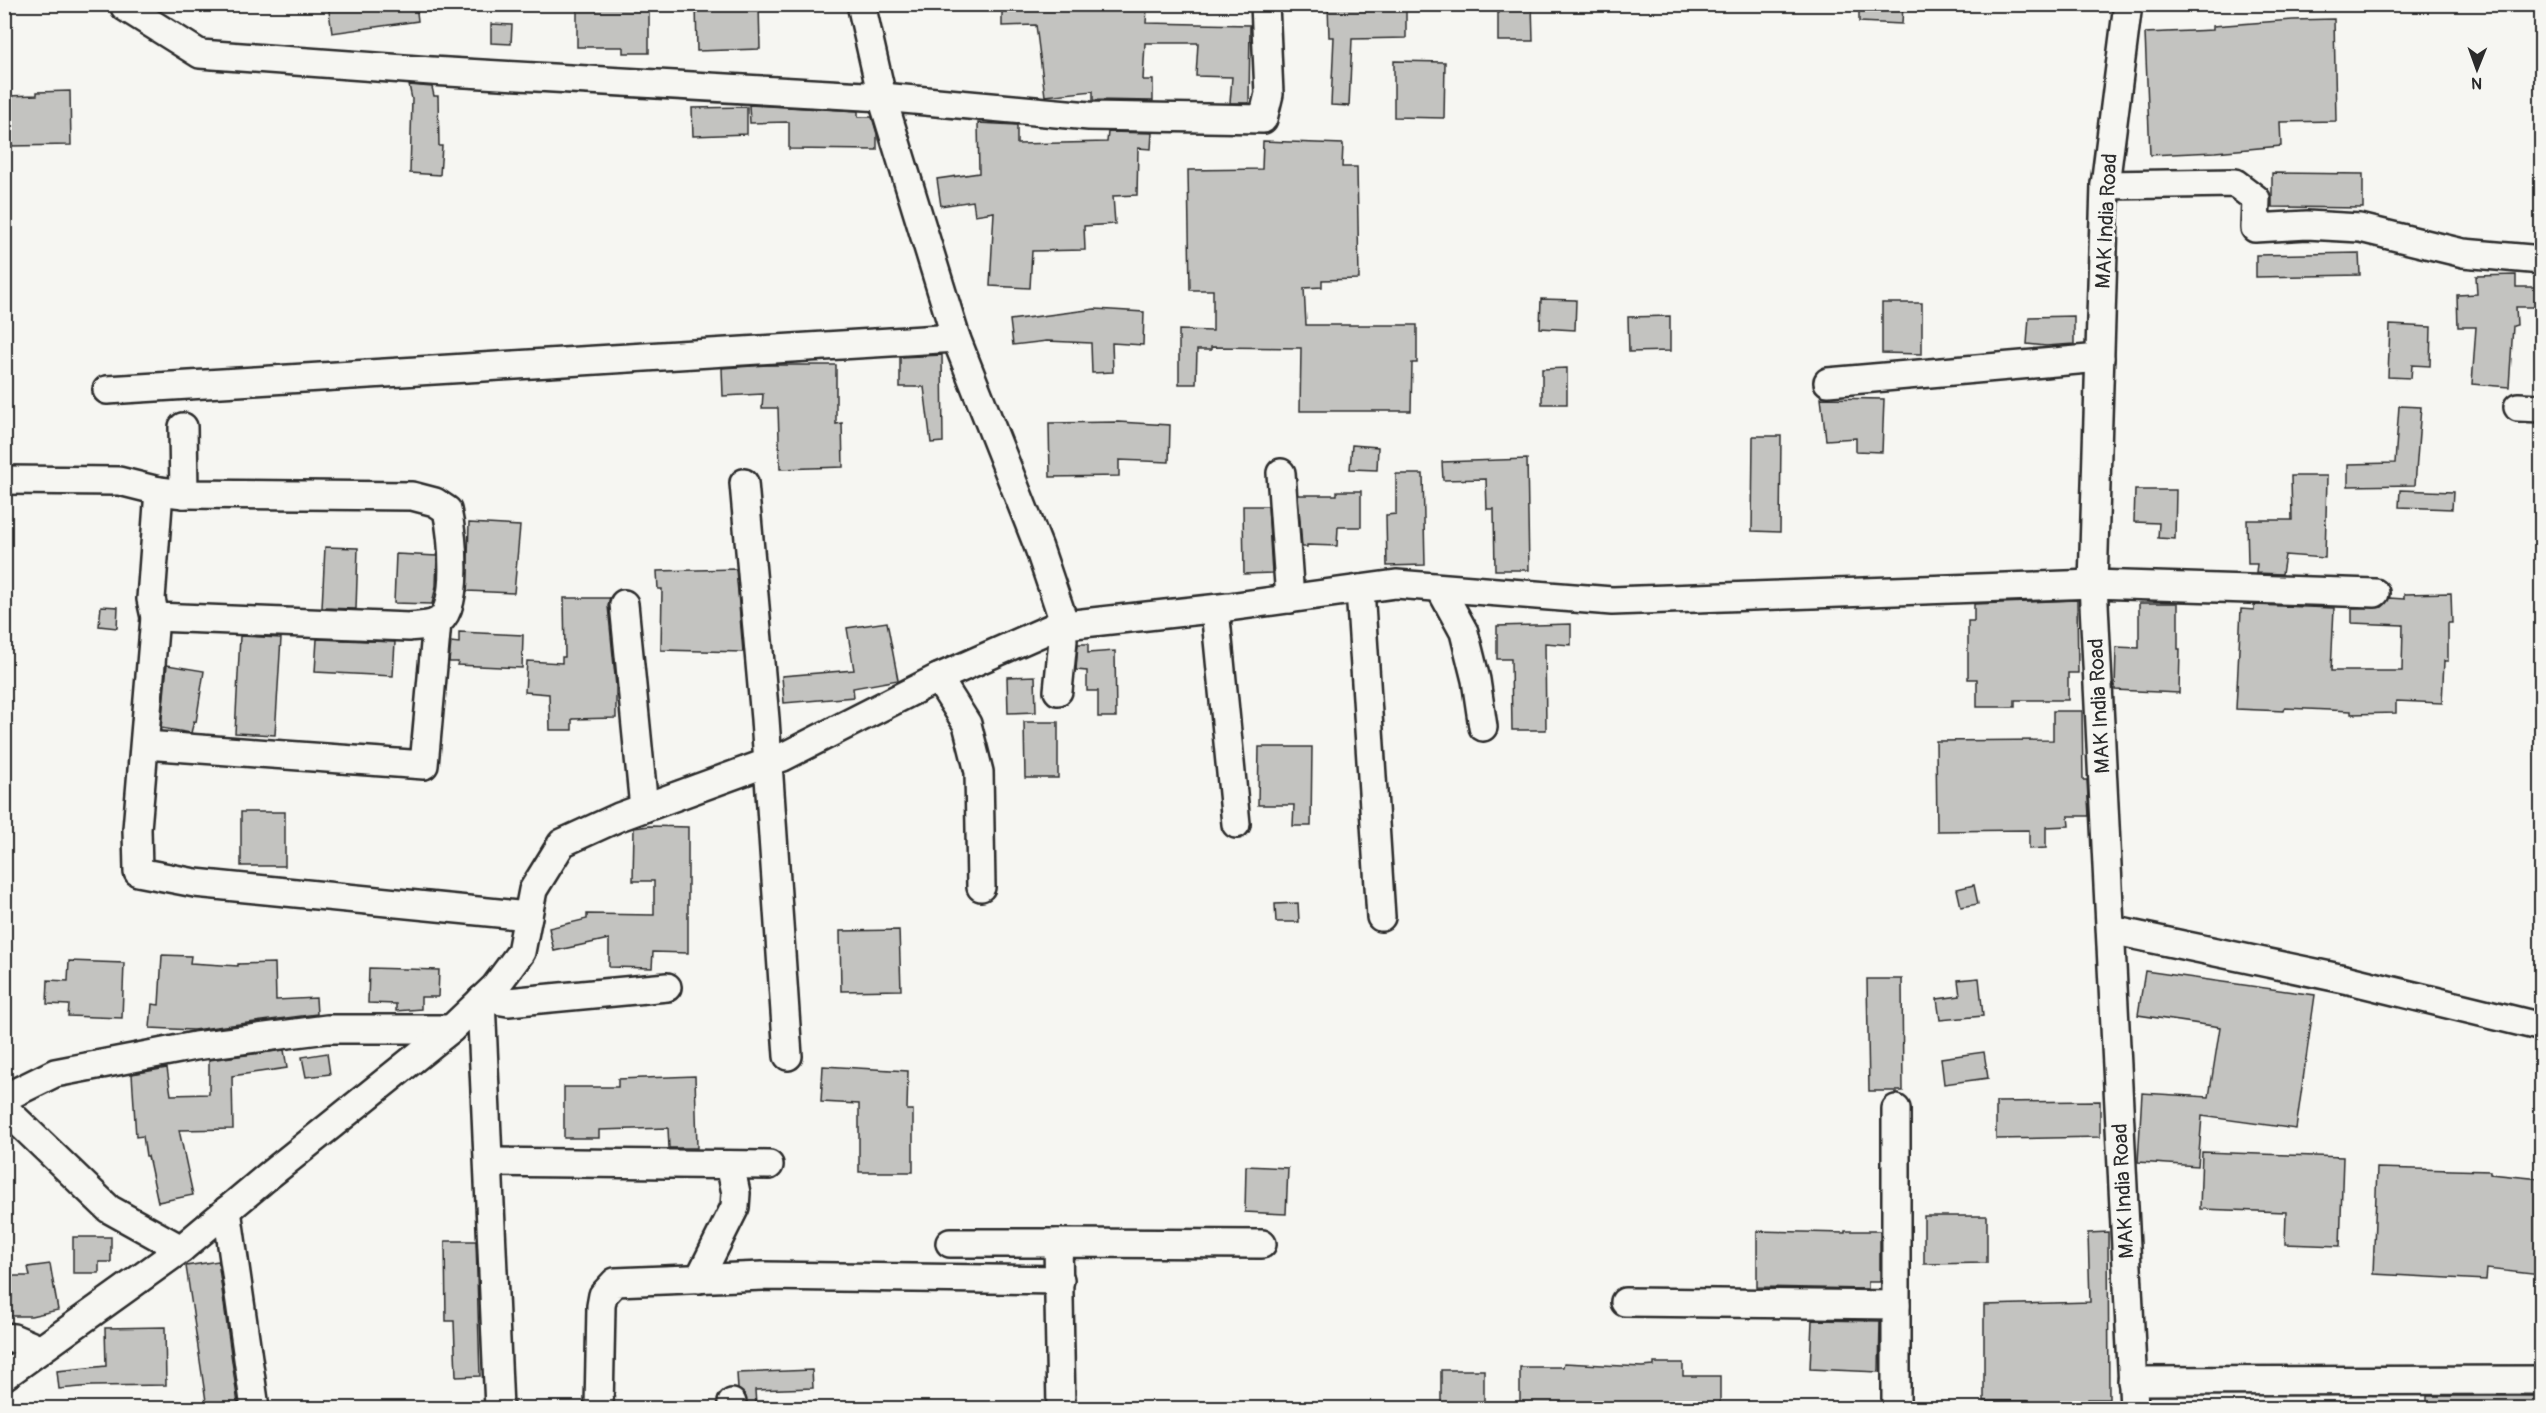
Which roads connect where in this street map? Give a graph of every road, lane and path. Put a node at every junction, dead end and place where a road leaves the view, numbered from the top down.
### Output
1 (861, 4) edge
2 (1265, 4) edge
3 (2128, 4) edge
4 (125, 7) dead end
5 (882, 97) junction
6 (2105, 185) junction
7 (2541, 260) edge
8 (956, 338) junction
9 (2100, 358) junction
10 (1828, 382) dead end
11 (107, 390) dead end
12 (183, 427) dead end
13 (1281, 473) dead end
14 (4, 480) edge
15 (744, 483) dead end
16 (171, 493) junction
17 (2093, 584) junction
18 (1440, 588) junction
19 (1360, 589) junction
20 (2375, 593) dead end
21 (1290, 599) junction
22 (624, 604) dead end
23 (1215, 609) junction
24 (155, 617) junction
25 (437, 622) junction
26 (1059, 626) junction
27 (938, 678) junction
28 (1058, 691) dead end
29 (1483, 727) dead end
30 (145, 745) junction
31 (768, 762) junction
32 (644, 808) junction
33 (1236, 824) dead end
34 (981, 887) dead end
35 (528, 916) junction
36 (1381, 917) dead end
37 (2111, 930) junction
38 (667, 987) dead end
39 (483, 999) junction
40 (2541, 1027) edge
41 (452, 1029) junction
42 (788, 1056) dead end
43 (4, 1098) edge
44 (4, 1108) edge
45 (1896, 1109) dead end
46 (489, 1162) junction
47 (729, 1165) junction
48 (769, 1165) dead end
49 (227, 1210) junction
50 (950, 1243) dead end
51 (1058, 1243) junction
52 (1262, 1244) dead end
53 (181, 1249) junction
54 (699, 1279) junction
55 (1059, 1280) junction
56 (1625, 1302) dead end
57 (1896, 1305) junction
58 (4, 1336) edge
59 (39, 1349) junction
60 (4, 1376) edge
61 (2541, 1380) edge
62 (2132, 1381) junction
63 (255, 1408) edge
64 (499, 1408) edge
65 (599, 1408) edge
66 (1061, 1408) edge
67 (1896, 1408) edge
68 (2134, 1408) edge

1 - 5 street
2 - 5 street
3 - 6 street, MAK India Road
4 - 5 street
5 - 8 street
6 - 7 street
6 - 9 street, MAK India Road
8 - 11 street
8 - 26 street
9 - 10 street
9 - 17 street, MAK India Road
12 - 16 street
13 - 21 street
14 - 16 street
15 - 31 street
16 - 24 street
16 - 25 street
17 - 18 street
17 - 20 street
17 - 37 street, MAK India Road
18 - 19 street
18 - 29 street
19 - 21 street
19 - 36 street
21 - 23 street
22 - 32 street
23 - 26 street
23 - 33 street
24 - 25 street
24 - 30 street
25 - 30 street
26 - 27 street
26 - 28 street
27 - 31 street
27 - 34 street
30 - 35 street
31 - 32 street
31 - 42 street
32 - 35 street
35 - 39 street
37 - 40 street
37 - 62 street, MAK India Road
38 - 39 street
39 - 41 street
39 - 46 street
41 - 43 street
41 - 49 street
44 - 53 street
45 - 57 street
46 - 47 street
46 - 64 street
47 - 48 street
47 - 54 street
49 - 53 street
49 - 63 street
50 - 51 street
51 - 52 street
51 - 55 street
53 - 59 street
54 - 55 street
54 - 65 street
55 - 66 street
56 - 57 street
57 - 67 street
58 - 59 street
59 - 60 street
61 - 62 street
62 - 68 street, MAK India Road

